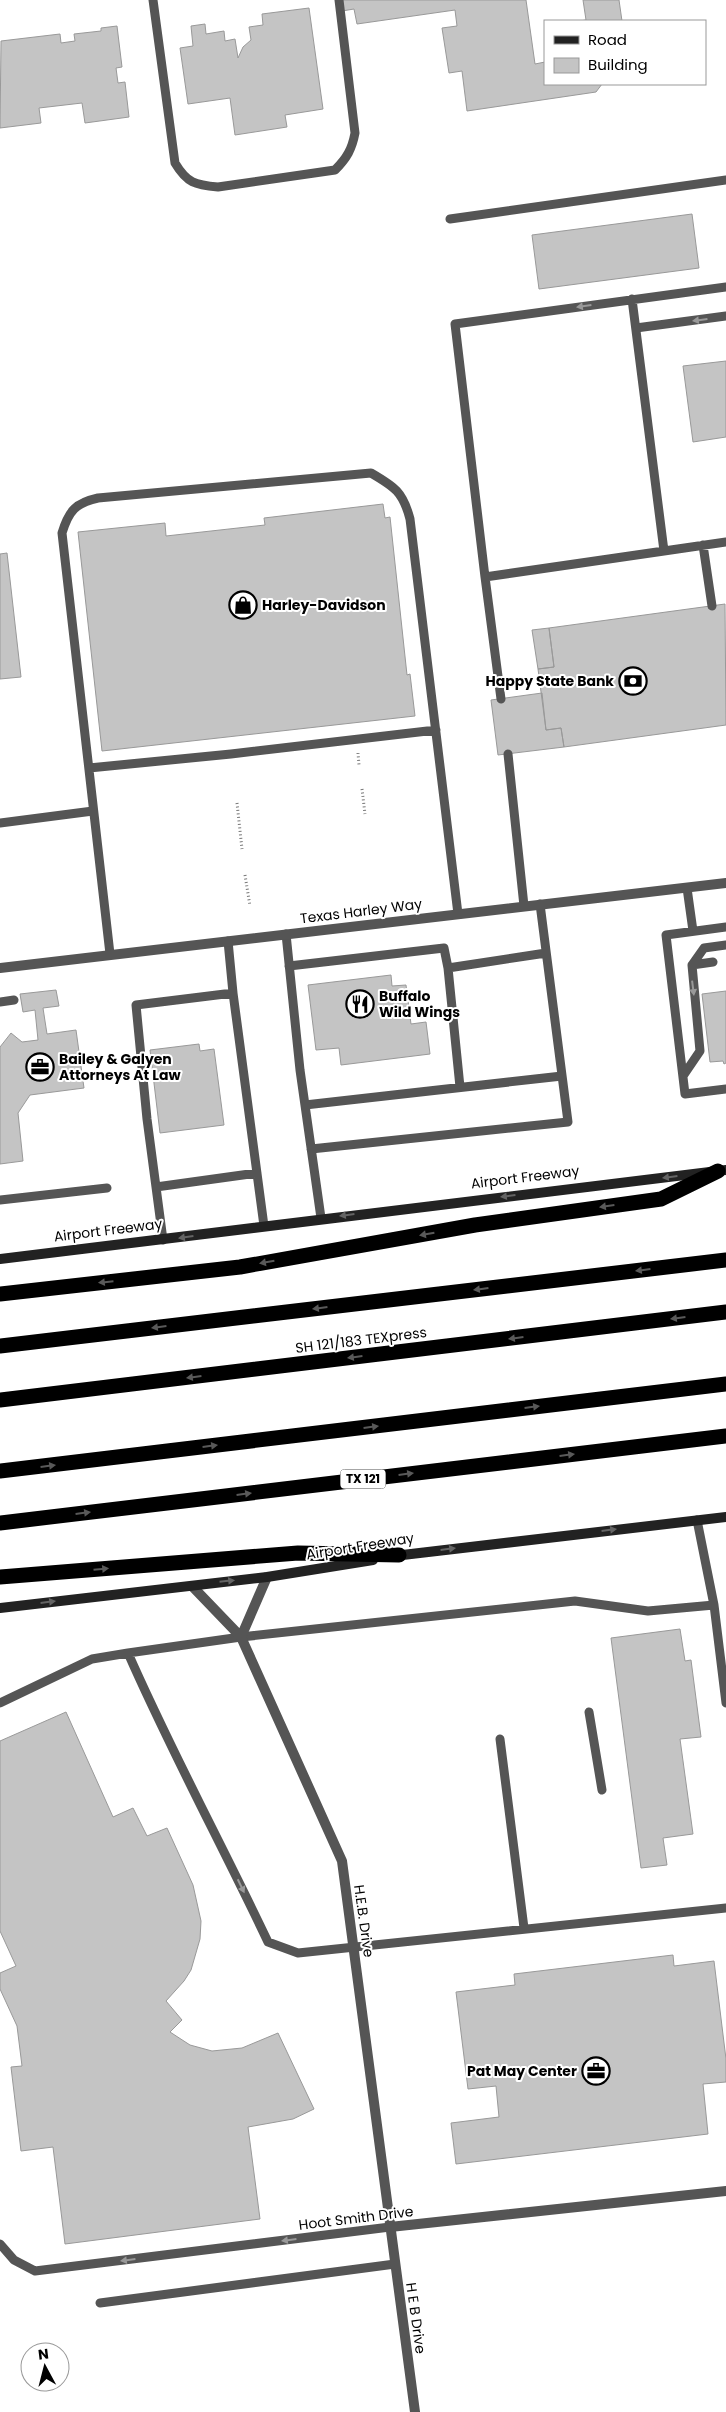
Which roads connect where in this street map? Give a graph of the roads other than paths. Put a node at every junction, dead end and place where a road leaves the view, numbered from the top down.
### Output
1 (153, 0) edge
2 (339, 0) edge
3 (726, 180) edge
4 (450, 219) dead end
5 (726, 287) edge
6 (632, 299) junction
7 (726, 316) edge
8 (636, 328) junction
9 (726, 542) edge
10 (704, 545) junction
11 (664, 551) junction
12 (485, 577) junction
13 (712, 606) dead end
14 (501, 698) dead end
15 (436, 730) junction
16 (508, 754) dead end
17 (89, 768) junction
18 (93, 811) junction
19 (0, 823) edge
20 (726, 883) edge
21 (688, 888) junction
22 (540, 904) junction
23 (524, 906) junction
24 (458, 914) junction
25 (726, 927) edge
26 (693, 931) junction
27 (286, 934) junction
28 (228, 941) junction
29 (726, 945) edge
30 (546, 953) junction
31 (110, 954) junction
32 (713, 962) dead end
33 (692, 965) junction
34 (289, 966) junction
35 (0, 968) edge
36 (448, 968) junction
37 (233, 993) junction
38 (14, 1000) dead end
39 (0, 1002) edge
40 (562, 1076) junction
41 (683, 1076) junction
42 (460, 1088) junction
43 (726, 1089) edge
44 (305, 1105) junction
45 (312, 1149) junction
46 (722, 1170) edge
47 (257, 1173) junction
48 (156, 1186) junction
49 (107, 1188) dead end
50 (0, 1200) edge
51 (321, 1218) junction
52 (264, 1226) junction
53 (163, 1240) junction
54 (0, 1259) edge
55 (726, 1260) edge
56 (0, 1294) edge
57 (726, 1312) edge
58 (0, 1346) edge
59 (726, 1384) edge
60 (0, 1400) edge
61 (726, 1436) edge
62 (0, 1472) edge
63 (726, 1518) edge
64 (697, 1520) junction
65 (0, 1523) edge
66 (399, 1555) junction
67 (0, 1577) edge
68 (267, 1577) junction
69 (192, 1586) junction
70 (714, 1605) junction
71 (0, 1608) edge
72 (242, 1638) junction
73 (128, 1653) junction
74 (726, 1703) edge
75 (0, 1704) edge
76 (589, 1712) dead end
77 (500, 1739) dead end
78 (602, 1790) dead end
79 (726, 1908) edge
80 (524, 1928) junction
81 (354, 1947) junction
82 (726, 2191) edge
83 (390, 2227) junction
84 (0, 2244) edge
85 (395, 2264) junction
86 (100, 2303) dead end
87 (415, 2412) edge

1 - 2 lane
3 - 4 lane
5 - 6 lane
6 - 8 lane
6 -> 12 lane
7 -> 8 lane
8 - 11 lane
9 - 10 lane
10 - 11 lane
10 - 13 lane
11 - 12 lane
12 - 14 lane
15 - 17 lane
15 - 17 lane
15 - 24 lane
16 - 23 lane
17 - 18 lane
18 - 19 lane
18 - 31 lane
20 - 21 street, Texas Harley Way
21 - 22 street, Texas Harley Way
21 - 26 lane
22 - 23 street, Texas Harley Way
22 - 30 lane
23 - 24 street, Texas Harley Way
24 - 27 street, Texas Harley Way
25 - 26 lane
26 - 41 lane
27 - 28 street, Texas Harley Way
27 - 34 lane
28 - 31 street, Texas Harley Way
28 - 37 lane
29 - 33 lane
30 - 36 lane
30 - 40 lane
31 - 35 street, Texas Harley Way
32 - 33 lane
33 -> 41 lane
34 - 36 lane
34 - 44 lane
36 - 42 lane
37 - 47 lane
37 - 48 lane
38 - 39 lane
40 - 42 lane
40 - 45 lane
41 - 43 lane
42 - 44 lane
44 - 45 lane
45 - 51 lane
46 -> 51 main road, Airport Freeway
46 -> 56 highway
47 - 48 lane
47 - 52 lane
48 - 53 lane
49 - 50 lane
51 - 52 main road, Airport Freeway
52 -> 53 main road, Airport Freeway
53 - 54 main road, Airport Freeway
55 -> 58 highway
57 -> 60 highway, SH 121/183 TEXpress
62 -> 59 highway
65 -> 61 highway, TX 121
63 - 64 main road, Airport Freeway
66 -> 64 main road, Airport Freeway
64 - 70 lane
67 -> 66 highway
66 - 68 main road, Airport Freeway
69 -> 68 main road, Airport Freeway
68 - 72 street
71 -> 69 main road, Airport Freeway
69 - 72 street, H.E.B. Drive
70 - 72 lane
70 - 74 lane
72 - 73 lane
72 - 81 street, H.E.B. Drive
73 - 75 lane
73 -> 81 lane
76 - 78 lane
77 - 80 lane
79 - 80 lane
80 - 81 lane
81 - 83 street, H.E.B. Drive
82 - 83 street, Hoot Smith Drive
83 -> 84 lane, Hoot Smith Drive
83 - 85 street, H E B Drive
85 - 86 lane
85 - 87 street, H E B Drive

